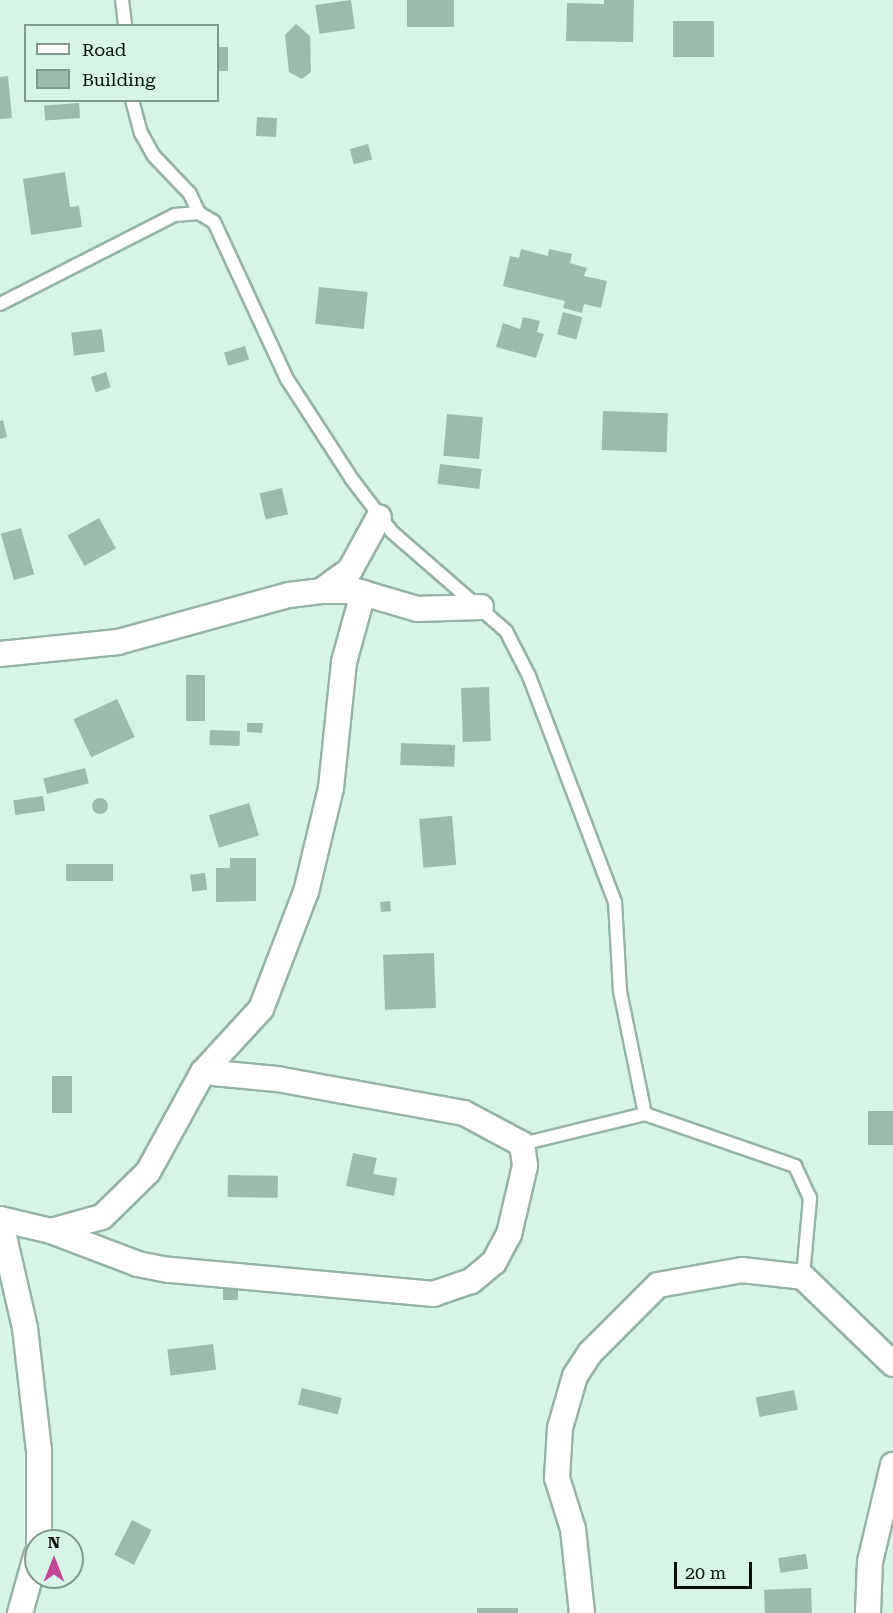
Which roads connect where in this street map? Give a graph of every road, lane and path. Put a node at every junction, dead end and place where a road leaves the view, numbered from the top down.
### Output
1 (122, 0) edge
2 (125, 24) edge
3 (133, 102) edge
4 (199, 213) junction
5 (0, 304) edge
6 (379, 517) junction
7 (321, 591) junction
8 (363, 593) junction
9 (481, 607) junction
10 (0, 654) edge
11 (202, 1072) junction
12 (645, 1114) junction
13 (522, 1144) junction
14 (0, 1219) edge
15 (51, 1231) junction
16 (802, 1277) junction
17 (893, 1364) edge
18 (893, 1465) edge
19 (39, 1529) edge
20 (27, 1589) edge
21 (20, 1613) edge
22 (582, 1613) edge
23 (868, 1613) edge

1 - 2 lane
3 - 4 lane
4 - 5 lane
4 - 6 lane
6 - 7 street
6 - 9 lane
7 - 8 street
7 - 10 street
8 - 9 street
8 - 11 street
9 - 12 lane
11 - 13 street
11 - 15 street
12 - 13 lane
12 - 16 lane
13 - 15 street
14 - 15 street
14 - 19 street
16 - 17 street
16 - 22 street
18 - 23 street
20 - 21 street

